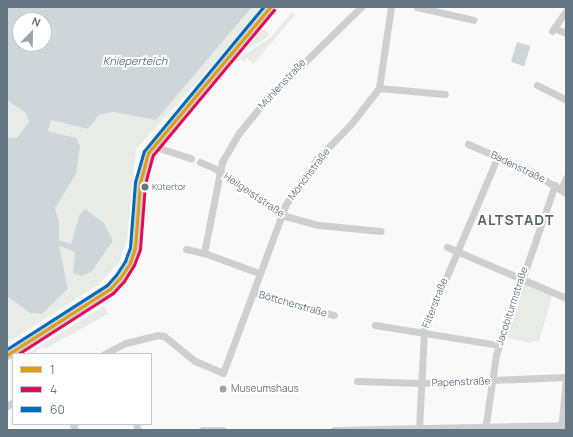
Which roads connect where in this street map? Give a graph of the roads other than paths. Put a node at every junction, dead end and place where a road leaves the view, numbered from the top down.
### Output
1 (270, 7) edge
2 (361, 7) edge
3 (391, 7) edge
4 (417, 7) edge
5 (566, 11) edge
6 (474, 20) dead end
7 (566, 33) edge
8 (537, 84) dead end
9 (379, 88) junction
10 (445, 94) dead end
11 (566, 100) edge
12 (468, 144) dead end
13 (153, 146) junction
14 (498, 156) junction
15 (191, 158) dead end
16 (200, 162) dead end
17 (221, 173) junction
18 (566, 178) edge
19 (561, 189) edge
20 (281, 215) junction
21 (381, 231) dead end
22 (447, 247) dead end
23 (186, 249) dead end
24 (456, 251) junction
25 (204, 253) junction
26 (259, 273) junction
27 (521, 277) junction
28 (253, 292) junction
29 (566, 298) edge
30 (334, 315) dead end
31 (375, 325) dead end
32 (424, 334) junction
33 (499, 345) junction
34 (109, 353) edge
35 (7, 355) edge
36 (566, 378) edge
37 (356, 381) dead end
38 (490, 381) junction
39 (421, 383) junction
40 (563, 427) edge
41 (419, 428) junction
42 (485, 428) edge
43 (202, 429) edge
44 (409, 429) edge
45 (223, 430) edge
46 (334, 430) edge

1 - 13 street
2 - 17 street, Mühlenstraße
3 - 9 street, Mönchstraße
4 - 6 street
5 - 7 street
8 - 11 street
9 - 10 street
9 - 20 street, Mönchstraße
12 - 14 street, Badenstraße
13 - 15 street
13 - 35 street
14 - 19 street, Badenstraße
14 - 24 street, Filterstraße
16 - 17 street, Heilgeiststraße
17 - 20 street, Heilgeiststraße
17 - 25 street, Mühlenstraße
18 - 19 street, Jacobiturmstraße
19 - 27 street, Jacobiturmstraße
20 - 21 street, Heilgeiststraße
20 - 26 street, Mönchstraße
22 - 24 street
23 - 25 street
24 - 27 street
24 - 32 street, Filterstraße
25 - 26 street
26 - 28 street, Mönchstraße
27 - 29 street
27 - 33 street, Jacobiturmstraße
28 - 30 street, Böttcherstraße
28 - 34 street, Mönchstraße
31 - 32 street
32 - 33 street
32 - 39 street, Filterstraße
33 - 38 street, Jacobiturmstraße
36 - 38 street, Papenstraße
36 - 40 street
37 - 39 street, Papenstraße
38 - 39 street, Papenstraße
38 - 42 street, Jacobiturmstraße
39 - 41 street, Filterstraße
40 - 42 street
41 - 42 street
41 - 44 street
43 - 45 street
44 - 46 street

